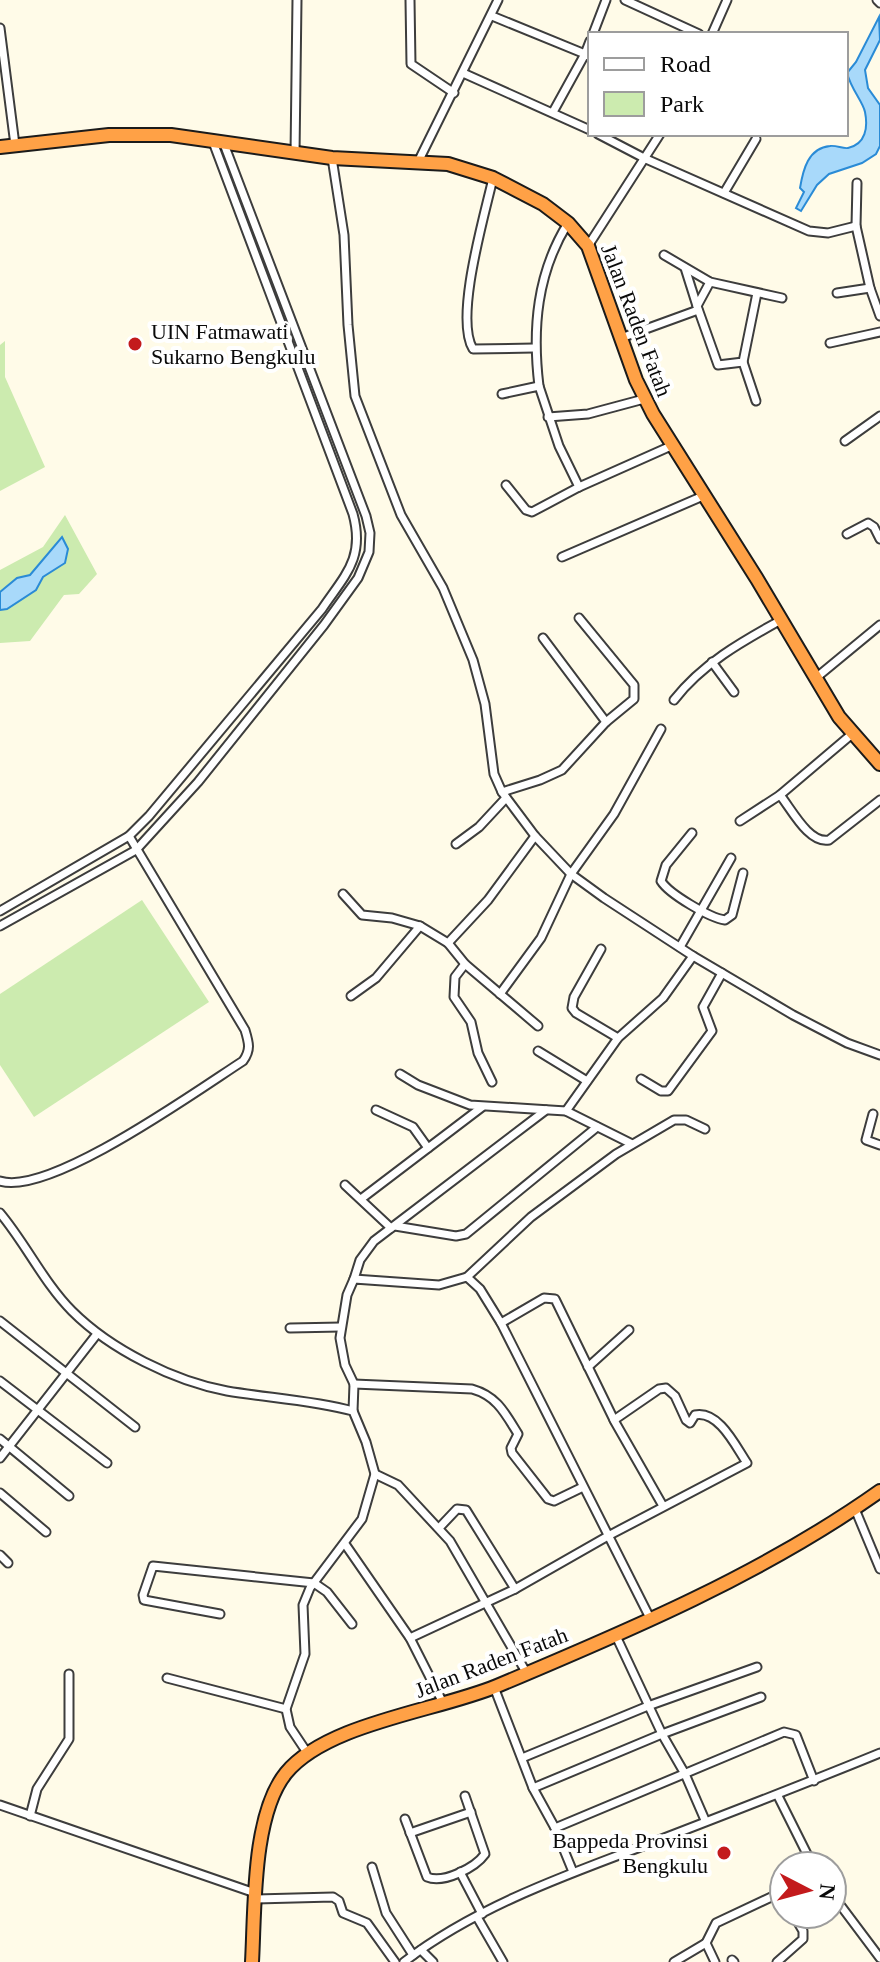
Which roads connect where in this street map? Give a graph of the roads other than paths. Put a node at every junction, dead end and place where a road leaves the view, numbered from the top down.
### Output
1 (297, 0) edge
2 (410, 0) edge
3 (498, 0) edge
4 (606, 0) edge
5 (625, 0) edge
6 (727, 0) edge
7 (492, 16) junction
8 (0, 28) edge
9 (594, 32) edge
10 (695, 32) edge
11 (713, 32) edge
12 (588, 55) edge
13 (463, 73) junction
14 (454, 93) junction
15 (553, 112) junction
16 (588, 129) edge
17 (602, 136) edge
18 (659, 136) edge
19 (756, 139) dead end
20 (218, 143) junction
21 (15, 145) junction
22 (0, 147) edge
23 (295, 154) junction
24 (332, 158) junction
25 (646, 159) junction
26 (418, 162) junction
27 (493, 178) junction
28 (857, 183) dead end
29 (242, 190) junction
30 (232, 193) junction
31 (724, 193) junction
32 (568, 223) junction
33 (856, 226) junction
34 (588, 246) junction
35 (664, 255) dead end
36 (685, 268) junction
37 (710, 282) junction
38 (870, 288) junction
39 (757, 293) junction
40 (837, 293) dead end
41 (782, 298) dead end
42 (697, 308) junction
43 (880, 316) edge
44 (880, 332) edge
45 (620, 338) junction
46 (830, 343) dead end
47 (534, 348) junction
48 (743, 362) junction
49 (539, 386) junction
50 (502, 394) dead end
51 (644, 399) junction
52 (756, 401) dead end
53 (880, 416) edge
54 (548, 417) junction
55 (845, 441) dead end
56 (671, 446) junction
57 (506, 485) dead end
58 (579, 487) junction
59 (703, 496) junction
60 (847, 534) dead end
61 (880, 539) edge
62 (562, 557) dead end
63 (579, 618) dead end
64 (781, 620) junction
65 (880, 625) edge
66 (543, 638) dead end
67 (712, 662) junction
68 (817, 677) junction
69 (734, 692) dead end
70 (674, 700) dead end
71 (606, 722) junction
72 (661, 729) dead end
73 (852, 734) junction
74 (880, 764) edge
75 (504, 795) junction
76 (780, 795) junction
77 (880, 800) edge
78 (740, 821) dead end
79 (692, 833) dead end
80 (129, 836) junction
81 (535, 836) junction
82 (456, 844) dead end
83 (136, 850) junction
84 (731, 858) dead end
85 (743, 873) dead end
86 (571, 874) junction
87 (343, 894) dead end
88 (701, 910) junction
89 (0, 911) edge
90 (0, 926) edge
91 (420, 926) junction
92 (448, 943) junction
93 (680, 947) junction
94 (601, 949) dead end
95 (693, 956) junction
96 (465, 964) junction
97 (722, 973) junction
98 (500, 994) junction
99 (351, 996) dead end
100 (538, 1026) dead end
101 (618, 1038) junction
102 (538, 1051) dead end
103 (880, 1055) edge
104 (400, 1074) dead end
105 (641, 1079) dead end
106 (587, 1081) junction
107 (492, 1082) dead end
108 (482, 1107) junction
109 (376, 1110) dead end
110 (546, 1110) junction
111 (566, 1111) junction
112 (873, 1114) dead end
113 (597, 1127) junction
114 (705, 1129) dead end
115 (632, 1144) junction
116 (880, 1145) edge
117 (428, 1148) junction
118 (0, 1181) edge
119 (345, 1185) dead end
120 (361, 1199) junction
121 (0, 1213) edge
122 (393, 1227) junction
123 (467, 1277) junction
124 (354, 1279) junction
125 (0, 1321) edge
126 (501, 1323) junction
127 (341, 1327) junction
128 (290, 1328) dead end
129 (629, 1330) dead end
130 (97, 1334) junction
131 (588, 1367) junction
132 (67, 1373) junction
133 (0, 1381) edge
134 (354, 1384) junction
135 (37, 1408) junction
136 (353, 1411) junction
137 (614, 1420) junction
138 (135, 1427) dead end
139 (0, 1439) edge
140 (9, 1445) junction
141 (0, 1458) edge
142 (107, 1463) dead end
143 (375, 1474) junction
144 (583, 1487) junction
145 (880, 1491) edge
146 (0, 1493) edge
147 (69, 1496) dead end
148 (663, 1506) junction
149 (855, 1509) junction
150 (439, 1528) junction
151 (46, 1532) dead end
152 (608, 1536) junction
153 (345, 1544) junction
154 (0, 1555) edge
155 (8, 1563) dead end
156 (880, 1569) edge
157 (314, 1583) junction
158 (515, 1589) junction
159 (486, 1600) junction
160 (220, 1614) dead end
161 (651, 1620) junction
162 (352, 1624) dead end
163 (616, 1636) junction
164 (410, 1638) junction
165 (757, 1667) dead end
166 (526, 1672) junction
167 (69, 1674) dead end
168 (167, 1678) dead end
169 (494, 1687) junction
170 (761, 1697) dead end
171 (443, 1703) junction
172 (648, 1706) junction
173 (286, 1709) junction
174 (662, 1734) junction
175 (880, 1753) edge
176 (308, 1754) junction
177 (522, 1758) junction
178 (685, 1774) junction
179 (814, 1781) junction
180 (533, 1788) junction
181 (465, 1796) dead end
182 (778, 1796) junction
183 (0, 1805) edge
184 (471, 1812) junction
185 (30, 1816) junction
186 (405, 1819) dead end
187 (705, 1820) junction
188 (555, 1828) junction
189 (410, 1833) junction
190 (805, 1850) edge
191 (372, 1867) dead end
192 (460, 1872) junction
193 (573, 1872) junction
194 (256, 1897) junction
195 (768, 1900) edge
196 (848, 1915) edge
197 (479, 1916) junction
198 (802, 1930) edge
199 (706, 1943) junction
200 (417, 1952) junction
201 (880, 1958) edge
202 (252, 1962) edge
203 (395, 1962) edge
204 (404, 1962) edge
205 (433, 1962) edge
206 (503, 1962) edge
207 (674, 1962) edge
208 (715, 1962) edge
209 (777, 1962) edge

1 - 23 street
2 - 14 street
3 - 7 street
4 - 9 street
5 - 10 street
6 - 11 street
7 - 12 street
7 - 13 street
8 - 21 street
12 - 15 street
13 - 14 street
13 - 15 street
14 - 26 street
15 - 16 street
17 - 25 street
18 - 25 street
19 - 31 street
20 - 21 highway, Jalan Raden Fatah
20 - 23 highway, Jalan Raden Fatah
20 - 29 street
20 - 30 street
21 - 22 highway, Jalan Raden Fatah
23 - 24 highway, Jalan Raden Fatah
24 - 26 highway, Jalan Raden Fatah
24 - 75 street
25 - 31 street
25 - 34 street
26 - 27 highway, Jalan Raden Fatah
27 - 32 highway, Jalan Raden Fatah
27 - 47 street
28 - 33 street
29 - 30 street
29 - 83 street
30 - 80 street
31 - 33 street
32 - 34 highway, Jalan Raden Fatah
32 - 47 street
33 - 38 street
34 - 45 highway, Jalan Raden Fatah
35 - 36 street
36 - 37 street
36 - 42 street
37 - 39 street
37 - 42 street
38 - 40 street
38 - 43 street
39 - 41 street
39 - 48 street
42 - 45 street
42 - 48 street
44 - 46 street
45 - 51 highway, Jalan Raden Fatah
47 - 49 street
48 - 52 street
49 - 50 street
49 - 54 street
51 - 54 street
51 - 56 highway, Jalan Raden Fatah
53 - 55 street
54 - 58 street
56 - 58 street
56 - 59 highway, Jalan Raden Fatah
57 - 58 street
59 - 62 street
59 - 64 highway, Jalan Raden Fatah
60 - 61 street
63 - 71 street
64 - 67 street
64 - 68 highway, Jalan Raden Fatah
65 - 68 street
66 - 71 street
67 - 69 street
67 - 70 street
68 - 73 highway, Jalan Raden Fatah
71 - 75 street
72 - 86 street
73 - 74 highway, Jalan Raden Fatah
73 - 76 street
75 - 81 street
75 - 82 street
76 - 77 street
76 - 78 street
79 - 88 street
80 - 83 street
80 - 89 street
81 - 86 street
81 - 92 street
83 - 90 street
83 - 118 street
84 - 88 street
85 - 88 street
86 - 93 street
86 - 98 street
87 - 91 street
88 - 93 street
91 - 92 street
91 - 99 street
92 - 96 street
93 - 95 street
94 - 101 street
95 - 97 street
95 - 101 street
96 - 98 street
96 - 107 street
97 - 103 street
97 - 105 street
98 - 100 street
101 - 106 street
102 - 106 street
104 - 108 street
106 - 111 street
108 - 110 street
108 - 117 street
109 - 117 street
110 - 111 street
110 - 122 street
111 - 113 street
112 - 116 street
113 - 115 street
113 - 122 street
114 - 115 street
115 - 123 street
117 - 120 street
119 - 120 street
120 - 122 street
121 - 130 street
122 - 124 street
123 - 124 street
123 - 126 street
124 - 127 street
125 - 132 street
126 - 131 street
126 - 144 street
127 - 128 street
127 - 134 street
129 - 131 street
130 - 132 street
130 - 136 street
131 - 137 street
132 - 135 street
132 - 138 street
133 - 135 street
134 - 136 street
134 - 144 street
135 - 140 street
135 - 142 street
136 - 143 street
137 - 148 street
137 - 148 street
139 - 140 street
140 - 141 street
140 - 147 street
143 - 150 street
143 - 153 street
144 - 152 street
145 - 149 highway, Jalan Raden Fatah
146 - 151 street
148 - 152 street
149 - 156 street
149 - 161 highway, Jalan Raden Fatah
150 - 158 street
150 - 159 street
152 - 158 street
152 - 161 street
153 - 157 street
153 - 164 street
154 - 155 street
157 - 160 street
157 - 162 street
157 - 173 street
158 - 159 street
159 - 164 street
159 - 166 street
161 - 163 highway, Jalan Raden Fatah
163 - 166 highway, Jalan Raden Fatah
163 - 172 street
164 - 171 street
165 - 172 street
166 - 169 highway, Jalan Raden Fatah
167 - 185 street
168 - 173 street
169 - 171 highway, Jalan Raden Fatah
169 - 177 street
170 - 174 street
171 - 176 highway, Jalan Raden Fatah
172 - 174 street
172 - 177 street
173 - 176 street
174 - 178 street
174 - 180 street
175 - 179 street
176 - 194 highway, Jalan Raden Fatah
177 - 180 street
178 - 179 street
178 - 187 street
178 - 188 street
179 - 182 street
180 - 188 street
181 - 184 street
182 - 187 street
182 - 190 street
183 - 185 street
184 - 189 street
184 - 192 street
185 - 194 street
186 - 189 street
187 - 193 street
188 - 193 street
189 - 192 street
191 - 200 street
192 - 197 street
193 - 197 street
194 - 202 highway, Jalan Raden Fatah
194 - 203 street
195 - 199 street
196 - 201 street
197 - 200 street
197 - 206 street
198 - 209 street
199 - 207 street
199 - 208 street
200 - 204 street
200 - 205 street

